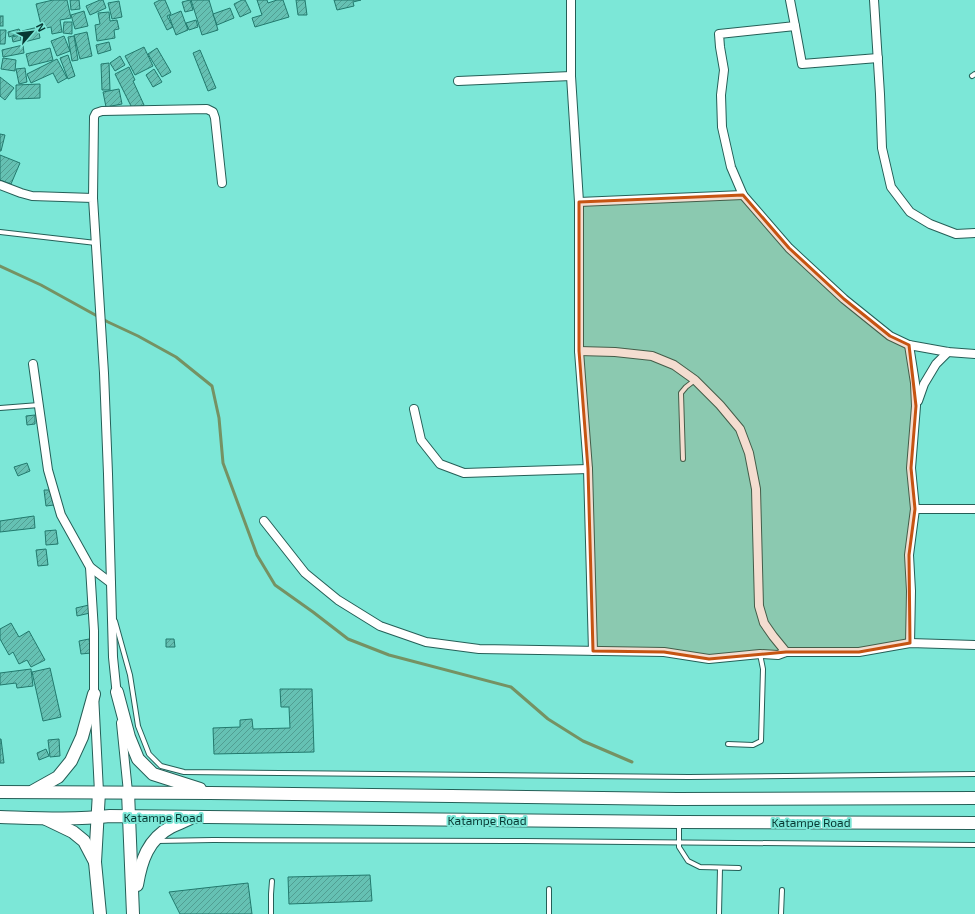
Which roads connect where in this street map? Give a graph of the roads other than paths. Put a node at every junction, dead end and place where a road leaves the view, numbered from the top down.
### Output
1 (571, 0) edge
2 (790, 0) edge
3 (874, 0) edge
4 (795, 26) junction
5 (878, 58) junction
6 (571, 76) junction
7 (458, 81) dead end
8 (222, 183) dead end
9 (0, 185) edge
10 (743, 195) junction
11 (93, 198) junction
12 (579, 202) junction
13 (0, 232) edge
14 (975, 233) edge
15 (96, 243) junction
16 (909, 345) junction
17 (579, 351) junction
18 (948, 352) junction
19 (975, 354) edge
20 (34, 364) dead end
21 (695, 380) junction
22 (39, 405) junction
23 (916, 406) junction
24 (0, 408) edge
25 (414, 409) dead end
26 (683, 459) dead end
27 (588, 469) junction
28 (915, 509) junction
29 (975, 509) edge
30 (264, 521) dead end
31 (90, 567) junction
32 (111, 583) junction
33 (112, 610) junction
34 (910, 643) junction
35 (975, 645) edge
36 (593, 651) junction
37 (786, 652) junction
38 (760, 654) junction
39 (117, 692) junction
40 (94, 694) junction
41 (728, 744) dead end
42 (975, 774) edge
43 (0, 792) edge
44 (31, 792) junction
45 (99, 792) junction
46 (128, 792) junction
47 (210, 793) junction
48 (975, 798) edge
49 (0, 817) edge
50 (130, 817) junction
51 (194, 817) junction
52 (44, 818) junction
53 (98, 818) junction
54 (679, 822) junction
55 (975, 823) edge
56 (152, 842) junction
57 (679, 842) junction
58 (975, 845) edge
59 (95, 862) junction
60 (720, 868) junction
61 (739, 868) dead end
62 (272, 881) dead end
63 (549, 889) dead end
64 (782, 890) dead end
65 (133, 910) edge
66 (100, 914) edge
67 (271, 914) edge
68 (549, 914) edge
69 (718, 914) edge
70 (781, 914) edge

1 - 6 street
2 - 4 street
3 - 5 street
4 - 5 street
4 - 10 street
5 - 14 street
6 - 7 street
6 - 12 street
8 - 11 street
9 - 11 street
10 - 12 street
10 - 16 street
11 - 15 street
12 - 17 street
13 - 15 lane
15 - 32 street
16 - 18 street
16 - 23 street
17 - 21 street
17 - 27 street
18 - 19 street
18 - 23 street
20 - 22 street
21 - 26 lane
21 - 37 street
22 - 24 lane
22 - 31 street
23 - 28 street
25 - 27 street
27 - 36 street
28 - 29 street
28 - 34 street
30 - 36 street
31 - 32 street
31 - 40 street
32 - 33 street
33 - 39 street
33 - 42 lane
34 - 35 street
34 - 37 street
36 - 38 street
37 - 38 street
38 - 41 lane
39 - 46 street
39 - 47 main road
40 - 44 main road
40 - 45 street
43 - 44 main road, Katampe Road
44 - 45 main road, Katampe Road
45 - 46 main road, Katampe Road
45 - 53 main road
46 - 47 main road, Katampe Road
46 - 50 main road
47 - 48 main road, Katampe Road
49 - 52 main road, Katampe Road
50 - 51 main road, Katampe Road
50 - 53 main road, Katampe Road
50 - 65 main road
51 - 54 main road, Katampe Road
51 - 56 main road
52 - 53 main road, Katampe Road
52 - 59 main road
53 - 59 main road
54 - 55 main road, Katampe Road
54 - 57 lane
56 - 57 lane
56 - 65 main road
57 - 58 lane
57 - 60 lane
59 - 66 main road
60 - 61 lane
60 - 69 lane
62 - 67 lane
63 - 68 lane
64 - 70 lane

